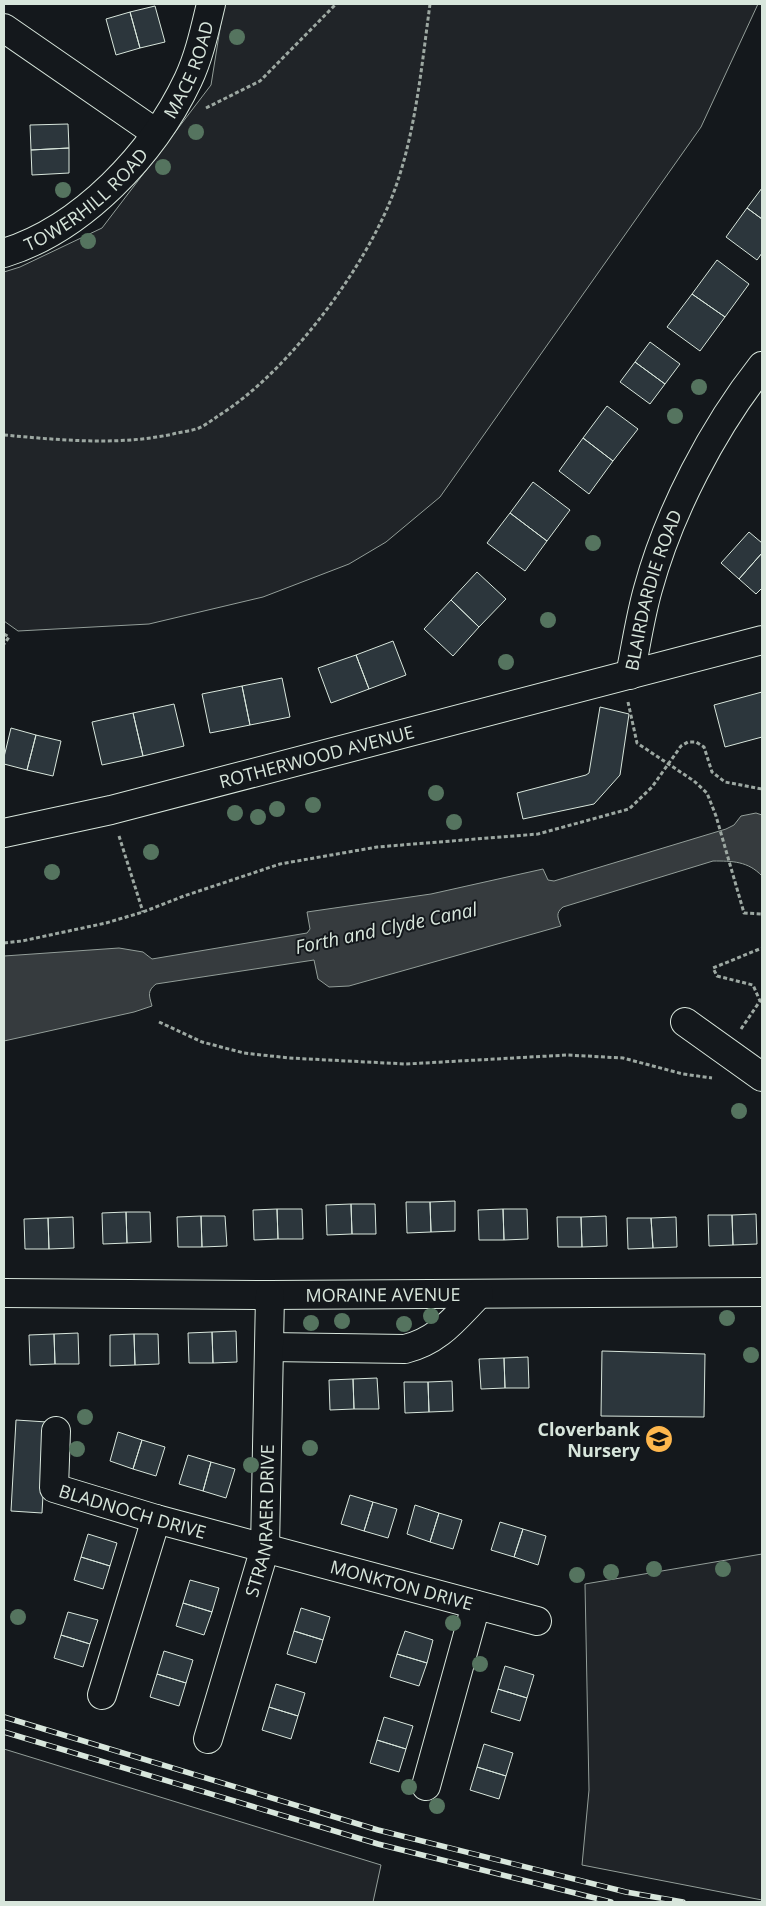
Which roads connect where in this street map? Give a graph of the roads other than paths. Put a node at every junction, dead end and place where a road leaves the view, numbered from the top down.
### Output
1 (211, 4) edge
2 (4, 28) edge
3 (156, 132) junction
4 (4, 253) edge
5 (762, 366) edge
6 (762, 640) edge
7 (630, 675) junction
8 (4, 833) edge
9 (685, 1022) dead end
10 (762, 1077) edge
11 (762, 1292) edge
12 (4, 1293) edge
13 (480, 1294) junction
14 (270, 1295) junction
15 (269, 1347) junction
16 (56, 1431) dead end
17 (156, 1518) junction
18 (265, 1548) junction
19 (476, 1605) junction
20 (537, 1621) dead end
21 (102, 1695) dead end
22 (208, 1739) dead end
23 (426, 1786) dead end

1 - 3 street, MACE ROAD
2 - 3 street
3 - 4 street, TOWERHILL ROAD
5 - 7 street, BLAIRDARDIE ROAD
6 - 7 street, ROTHERWOOD AVENUE
7 - 8 street, ROTHERWOOD AVENUE
9 - 10 street
11 - 13 street, MORAINE AVENUE
12 - 14 street, MORAINE AVENUE
13 - 14 street, MORAINE AVENUE
13 - 15 street
14 - 15 street, STRANRAER DRIVE
15 - 18 street, STRANRAER DRIVE
16 - 17 street, BLADNOCH DRIVE
17 - 18 street, BLADNOCH DRIVE
17 - 21 street
18 - 19 street, MONKTON DRIVE
18 - 22 street, STRANRAER DRIVE
19 - 20 street, MONKTON DRIVE
19 - 23 street

